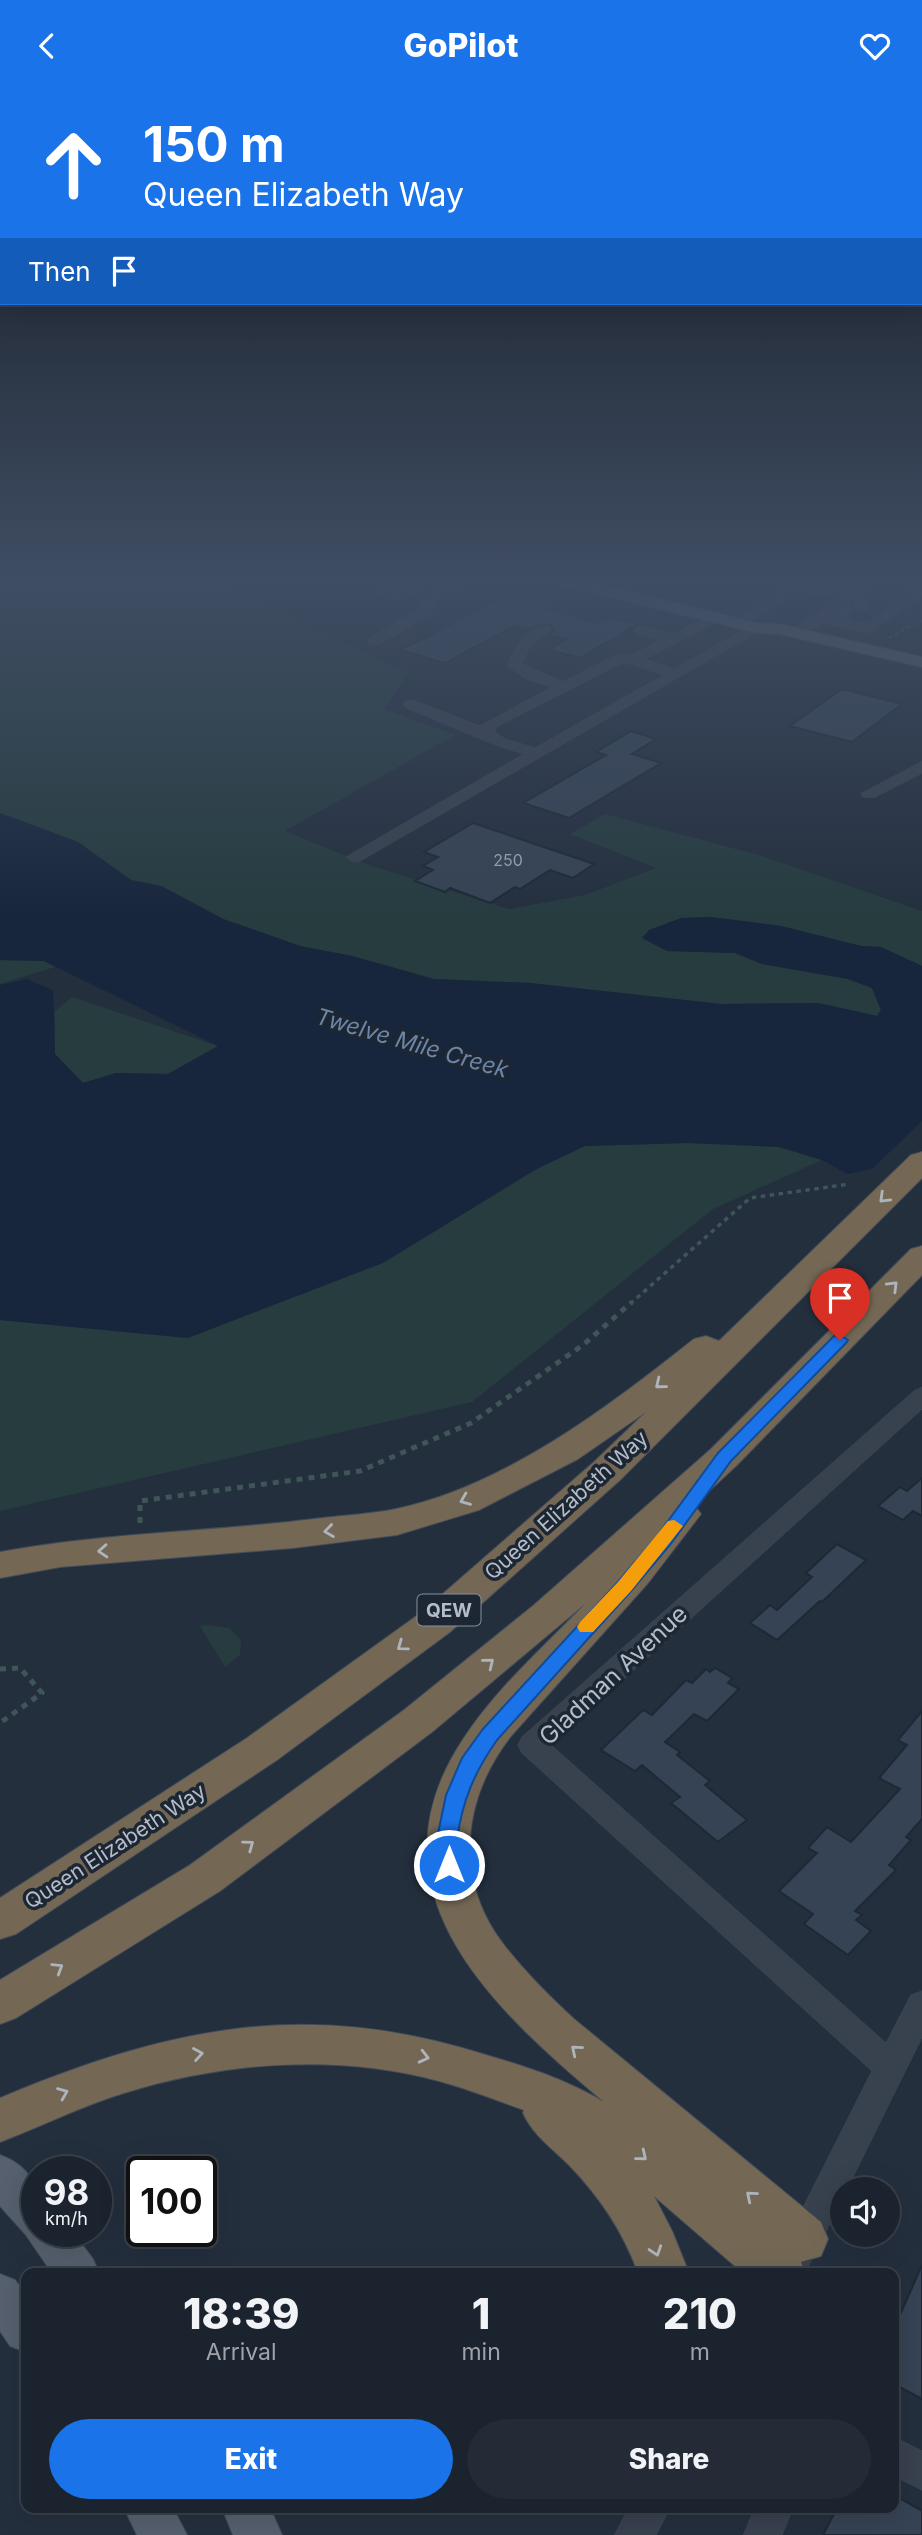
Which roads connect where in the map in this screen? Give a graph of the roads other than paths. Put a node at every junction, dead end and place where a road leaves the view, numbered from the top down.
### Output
1 (554, 691) edge
2 (646, 691) edge
3 (410, 703) dead end
4 (487, 734) junction
5 (537, 753) junction
6 (922, 767) edge
7 (869, 793) dead end
8 (354, 857) dead end
9 (922, 1161) edge
10 (847, 1234) junction
11 (920, 1259) edge
12 (922, 1396) edge
13 (724, 1457) junction
14 (0, 1565) edge
15 (0, 1921) edge
16 (0, 2004) edge
17 (922, 2005) edge
18 (890, 2067) junction
19 (473, 2069) junction
20 (0, 2120) edge
21 (0, 2174) edge
22 (21, 2200) edge
23 (58, 2247) edge
24 (790, 2262) edge
25 (74, 2268) edge
26 (662, 2268) edge
27 (0, 2295) edge
28 (21, 2324) edge
29 (899, 2459) edge
30 (922, 2471) edge
31 (150, 2513) edge
32 (247, 2513) edge
33 (648, 2513) edge
34 (772, 2513) edge
35 (163, 2535) edge
36 (258, 2535) edge
37 (634, 2535) edge
38 (762, 2535) edge

1 - 4 street
2 - 5 street
3 - 4 street
4 - 5 street
5 - 8 street
6 - 7 street
9 -> 10 highway, Queen Elizabeth Way / QEW
10 -> 14 highway
10 -> 15 highway, Queen Elizabeth Way / QEW
13 -> 11 highway
12 - 18 street, Gladman Avenue
16 -> 13 highway
24 -> 13 highway
17 - 18 street
18 - 24 street
20 -> 19 highway
19 -> 24 highway
19 -> 26 highway
21 - 22 main road
23 - 25 main road
27 - 28 main road
29 - 30 street
31 - 35 main road
32 - 36 main road
33 - 37 street
34 - 38 street

